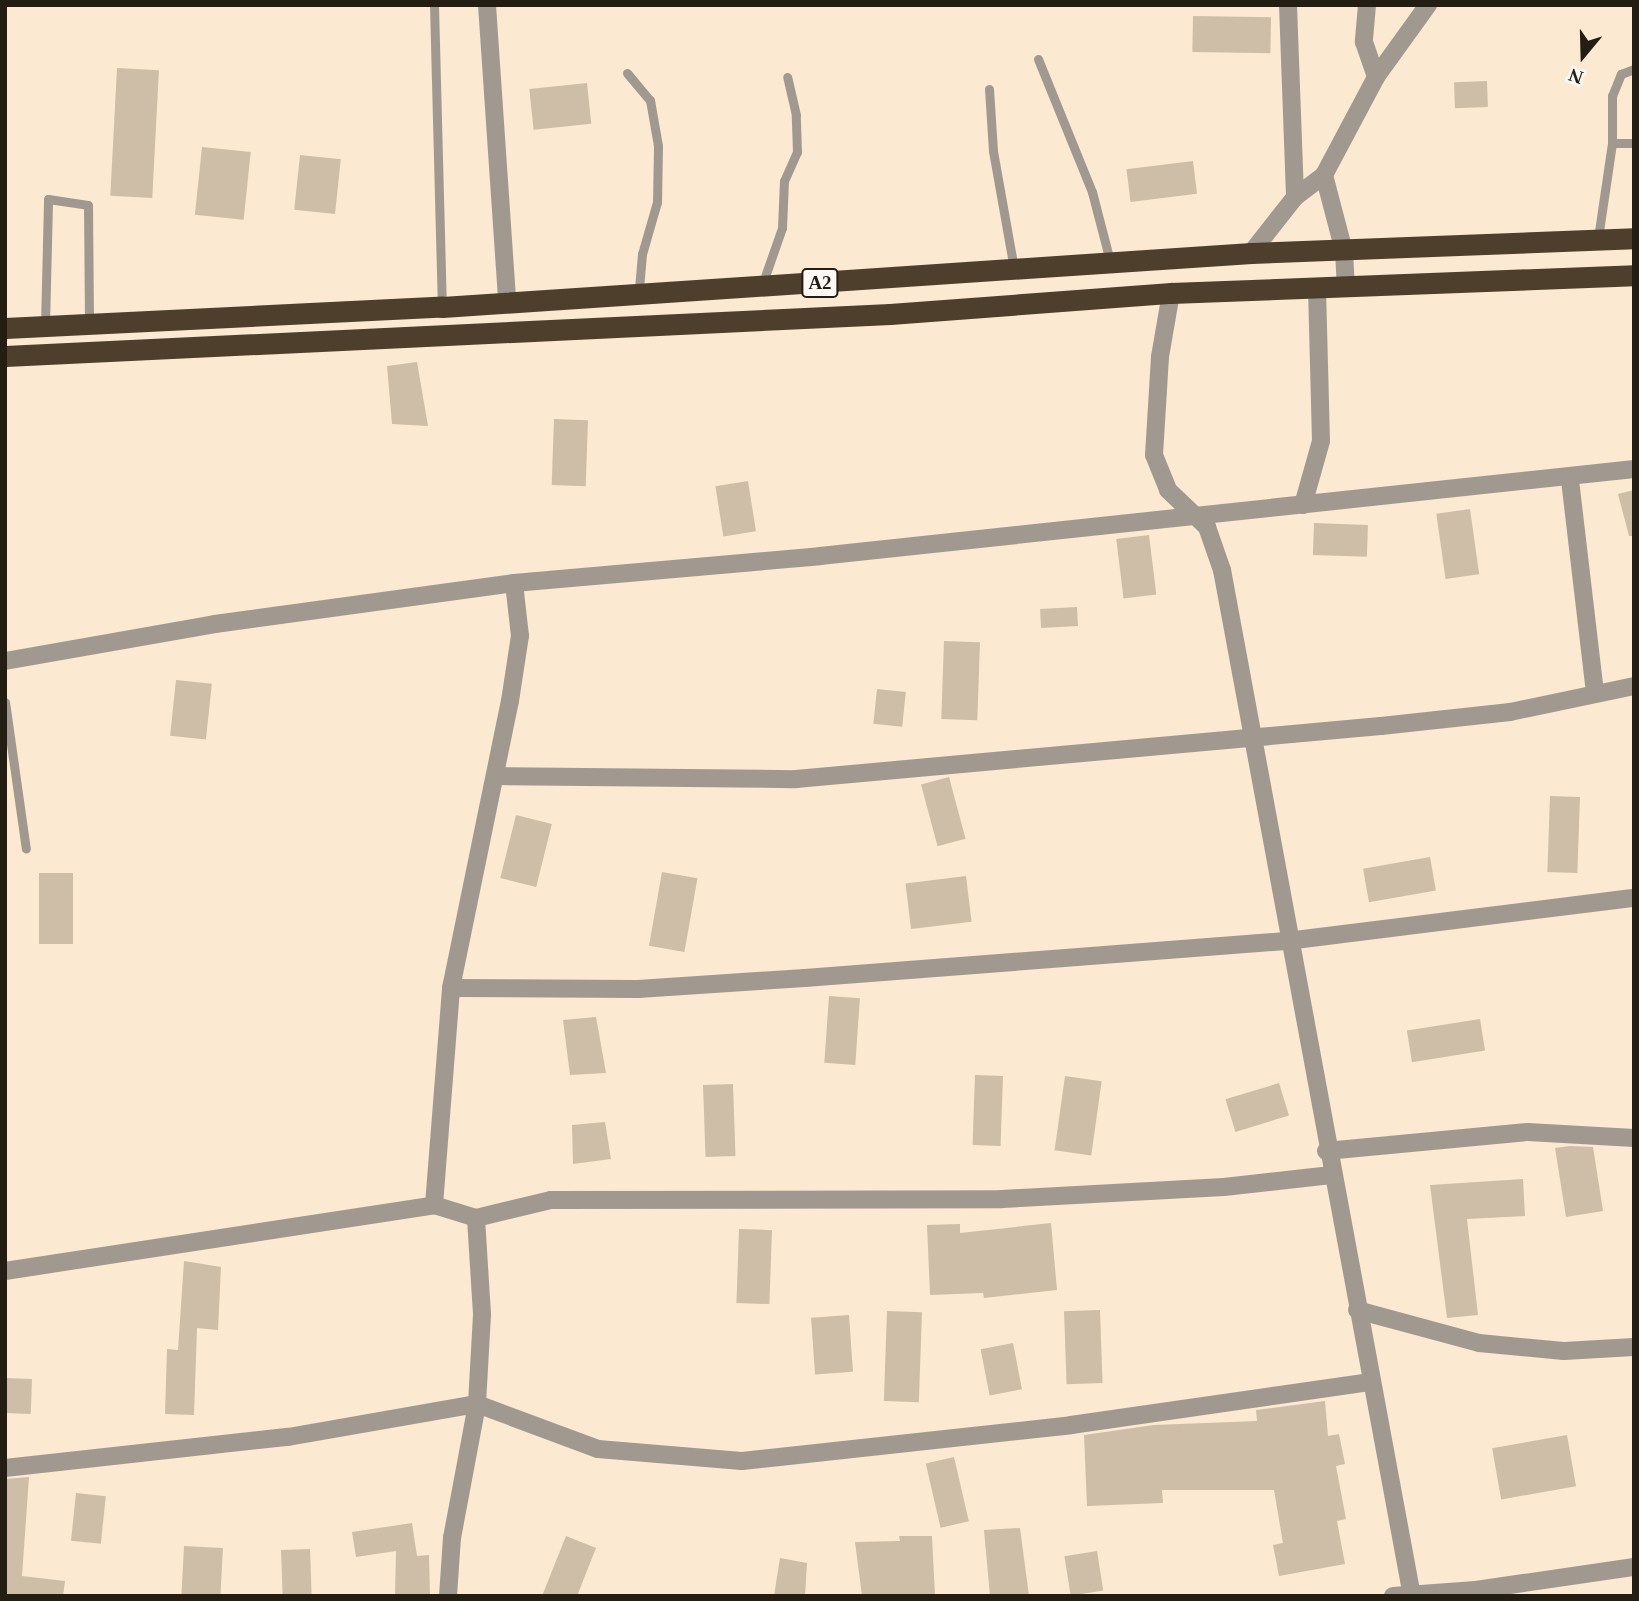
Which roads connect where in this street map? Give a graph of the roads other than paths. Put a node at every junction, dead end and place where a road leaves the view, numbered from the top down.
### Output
1 (434, 5) edge
2 (487, 5) edge
3 (1288, 5) edge
4 (1367, 5) edge
5 (1428, 5) edge
6 (1038, 60) dead end
7 (1634, 69) edge
8 (627, 74) dead end
9 (787, 77) dead end
10 (1376, 77) junction
11 (989, 89) dead end
12 (1634, 142) edge
13 (1612, 143) junction
14 (1324, 175) junction
15 (1295, 197) junction
16 (1634, 238) edge
17 (1597, 239) junction
18 (1344, 251) junction
19 (1251, 253) junction
20 (1111, 266) junction
21 (1014, 271) junction
22 (1634, 275) edge
23 (761, 287) junction
24 (1346, 287) junction
25 (1317, 288) junction
26 (639, 291) junction
27 (1171, 293) junction
28 (507, 301) junction
29 (442, 307) junction
30 (89, 324) junction
31 (45, 326) junction
32 (5, 328) edge
33 (5, 356) edge
34 (1634, 469) edge
35 (1570, 480) junction
36 (1303, 505) junction
37 (1197, 513) junction
38 (514, 583) junction
39 (5, 660) edge
40 (1634, 686) edge
41 (1595, 694) junction
42 (5, 702) edge
43 (1250, 740) junction
44 (495, 776) junction
45 (26, 849) dead end
46 (1634, 898) edge
47 (1287, 941) junction
48 (451, 988) junction
49 (1634, 1138) edge
50 (1326, 1151) junction
51 (1331, 1175) junction
52 (434, 1205) junction
53 (477, 1218) junction
54 (5, 1271) edge
55 (1357, 1310) junction
56 (1634, 1347) edge
57 (1371, 1382) junction
58 (477, 1404) junction
59 (5, 1468) edge
60 (1634, 1567) edge
61 (1411, 1594) edge
62 (448, 1596) edge
63 (1393, 1596) edge

1 - 29 lane
2 - 28 street
3 - 15 street
4 - 10 street
5 - 10 street
6 - 20 lane
7 - 13 lane
8 - 26 lane
9 - 23 lane
10 - 14 street
11 - 21 lane
12 - 13 lane
13 - 17 lane
14 - 15 street
14 - 18 street
15 - 19 street
16 - 17 highway, A2
17 - 18 highway, A2
18 - 19 highway, A2
18 - 24 street
19 - 20 highway, A2
20 - 21 highway, A2
21 - 23 highway, A2
22 - 24 highway, A2
23 - 26 highway, A2
24 - 25 highway, A2
25 - 27 highway, A2
25 - 36 street
26 - 28 highway, A2
27 - 33 highway, A2
27 - 37 street
28 - 29 highway, A2
29 - 30 highway, A2
30 - 31 highway, A2
30 - 31 lane
31 - 32 highway, A2
34 - 35 street
35 - 36 street
35 - 41 street
36 - 37 street
37 - 38 street
37 - 43 street
38 - 39 street
38 - 44 street
40 - 41 street
41 - 43 street
42 - 45 lane
43 - 44 street
43 - 47 street
44 - 48 street
46 - 47 street
47 - 48 street
47 - 50 street
48 - 52 street
49 - 50 street
50 - 51 street
51 - 53 street
51 - 55 street
52 - 53 street
52 - 54 street
53 - 58 street
55 - 56 street
55 - 57 street
57 - 58 street
57 - 61 street
58 - 59 street
58 - 62 street
60 - 61 street
61 - 63 street

